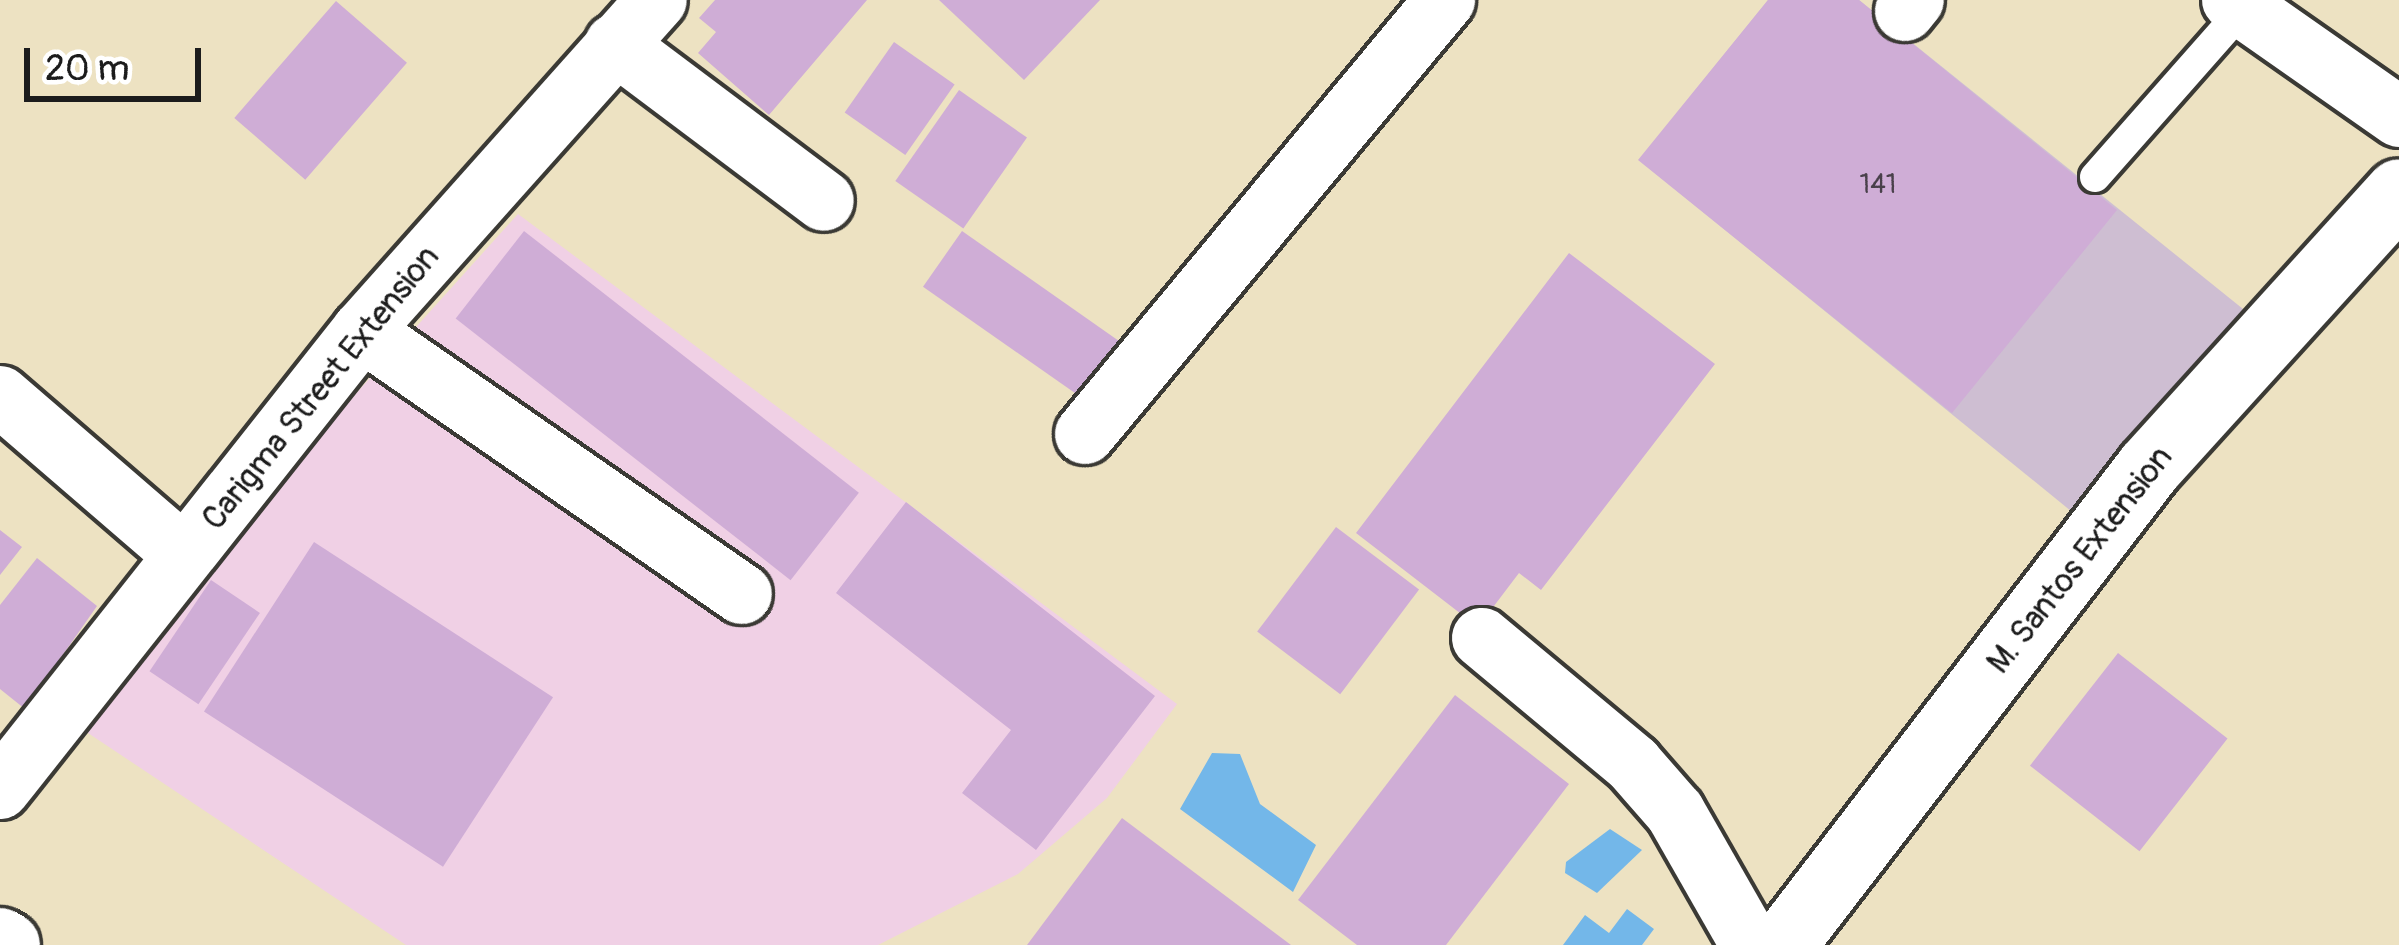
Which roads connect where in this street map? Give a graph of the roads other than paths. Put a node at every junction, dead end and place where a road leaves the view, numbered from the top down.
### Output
1 (657, 0) edge
2 (1445, 0) edge
3 (2238, 4) edge
4 (616, 44) junction
5 (2399, 117) edge
6 (2095, 177) dead end
7 (2399, 192) edge
8 (824, 201) dead end
9 (362, 331) junction
10 (0, 396) edge
11 (1085, 434) dead end
12 (184, 555) junction
13 (742, 594) dead end
14 (1482, 638) dead end
15 (0, 789) edge
16 (1751, 945) edge
17 (1783, 945) edge

1 - 4 street, Carigma Street Extension
2 - 11 street
3 - 5 street
3 - 6 lane
4 - 8 street
4 - 9 street, Carigma Street Extension
7 - 17 street, M. Santos Extension
9 - 12 street, Carigma Street Extension
9 - 13 street
10 - 12 street
12 - 15 street, Carigma Street Extension
14 - 16 street

